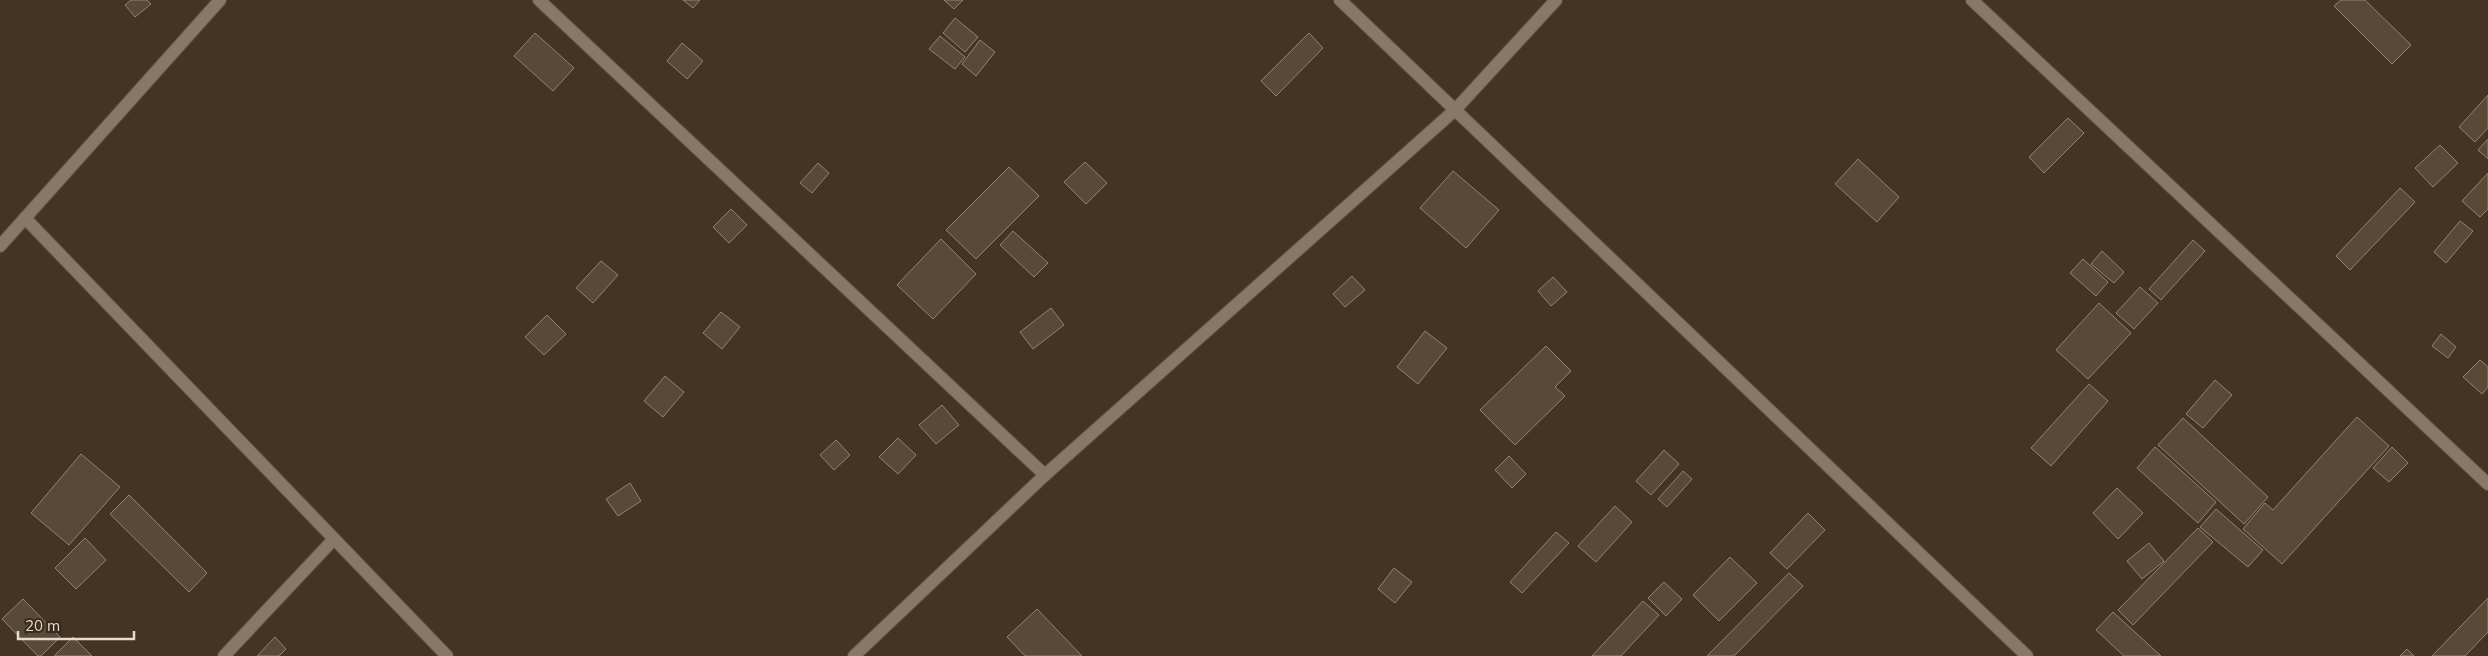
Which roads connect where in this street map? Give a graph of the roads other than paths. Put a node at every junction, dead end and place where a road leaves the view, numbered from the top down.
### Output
1 (220, 0) edge
2 (539, 0) edge
3 (1340, 0) edge
4 (1556, 0) edge
5 (1972, 0) edge
6 (1455, 110) junction
7 (25, 218) junction
8 (0, 246) edge
9 (1045, 475) junction
10 (2488, 484) edge
11 (334, 539) junction
12 (224, 656) edge
13 (447, 656) edge
14 (854, 656) edge
15 (2027, 656) edge

1 - 7 street
2 - 9 street
3 - 6 street
4 - 6 street
5 - 10 street
6 - 9 street
6 - 15 street
7 - 8 street
7 - 11 street
9 - 14 street
11 - 12 street
11 - 13 street

